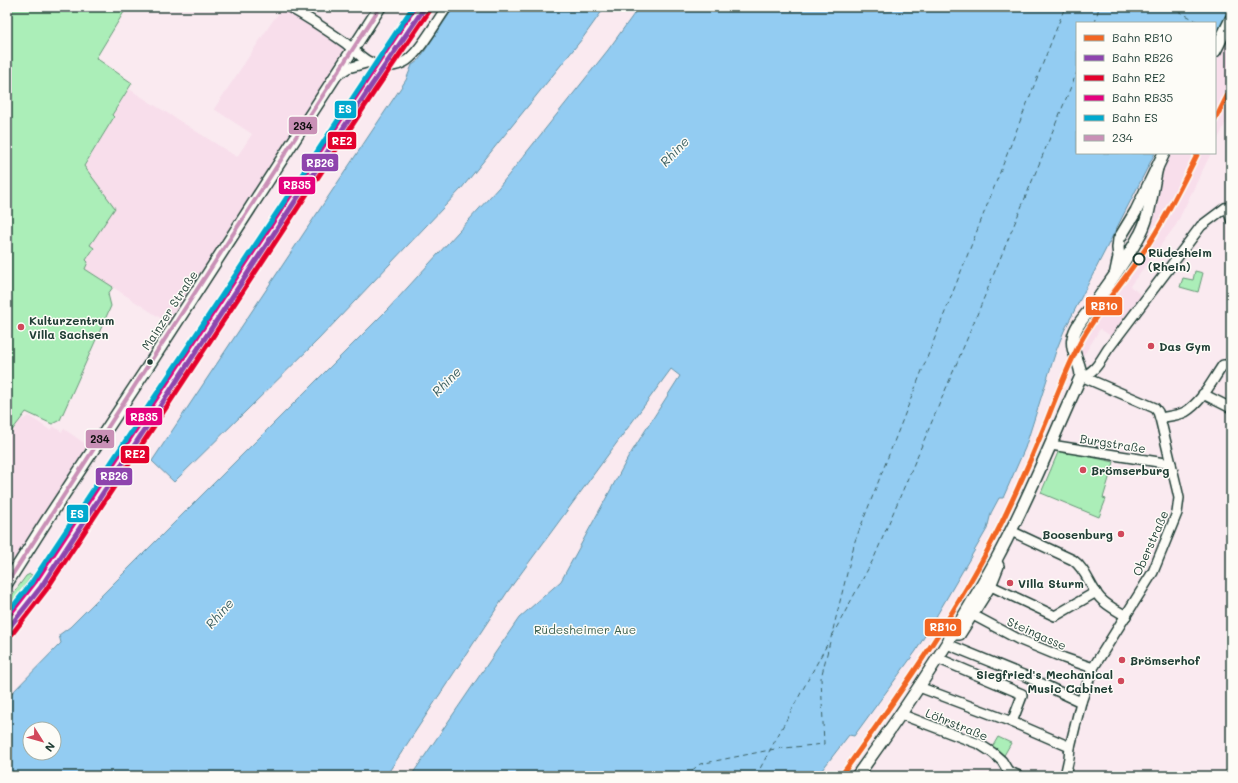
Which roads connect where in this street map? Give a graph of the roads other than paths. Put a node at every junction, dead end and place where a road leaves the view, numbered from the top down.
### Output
1 (289, 7) edge
2 (380, 7) edge
3 (447, 7) edge
4 (1231, 19) edge
5 (1216, 49) edge
6 (352, 50) junction
7 (370, 62) junction
8 (337, 75) junction
9 (1164, 154) edge
10 (1157, 168) junction
11 (1231, 219) edge
12 (1115, 275) junction
13 (1231, 361) edge
14 (1231, 365) edge
15 (1081, 376) junction
16 (1203, 394) junction
17 (1231, 408) edge
18 (1160, 418) junction
19 (1050, 445) junction
20 (1171, 464) junction
21 (1011, 531) junction
22 (996, 560) junction
23 (7, 583) edge
24 (991, 586) junction
25 (1096, 592) junction
26 (973, 615) junction
27 (1126, 616) junction
28 (949, 640) junction
29 (937, 658) junction
30 (1092, 668) junction
31 (1017, 673) junction
32 (918, 687) junction
33 (1010, 689) junction
34 (1080, 702) junction
35 (900, 714) junction
36 (1012, 722) junction
37 (1070, 746) junction
38 (857, 776) edge
39 (1019, 776) edge
40 (1065, 776) edge

1 - 6 street
2 - 6 main road, Mainzer Straße
3 - 7 street
4 - 5 main road
6 - 7 street
6 - 8 main road, Mainzer Straße
7 - 8 street
8 - 23 main road, Mainzer Straße
9 - 10 main road
10 - 12 main road
10 - 12 main road
11 - 15 street
12 - 15 main road
13 - 14 street
14 - 16 street
15 - 18 street
15 - 19 main road
16 - 17 street
16 - 18 street
18 - 20 street, Oberstraße
19 - 20 street, Burgstraße
19 - 21 main road
20 - 27 street, Oberstraße
21 - 22 main road
21 - 25 street
22 - 24 street
22 - 28 main road
24 - 25 street
24 - 26 street
25 - 27 street
26 - 28 street
26 - 30 street, Steingasse
27 - 30 street, Oberstraße
28 - 29 main road
28 - 31 street
29 - 32 main road
29 - 33 street
30 - 34 street, Oberstraße
31 - 33 street
31 - 34 street
32 - 35 main road
32 - 36 street
33 - 36 street
34 - 37 street, Oberstraße
35 - 38 main road
35 - 39 street, Löhrstraße
36 - 37 street
37 - 40 street, Oberstraße

